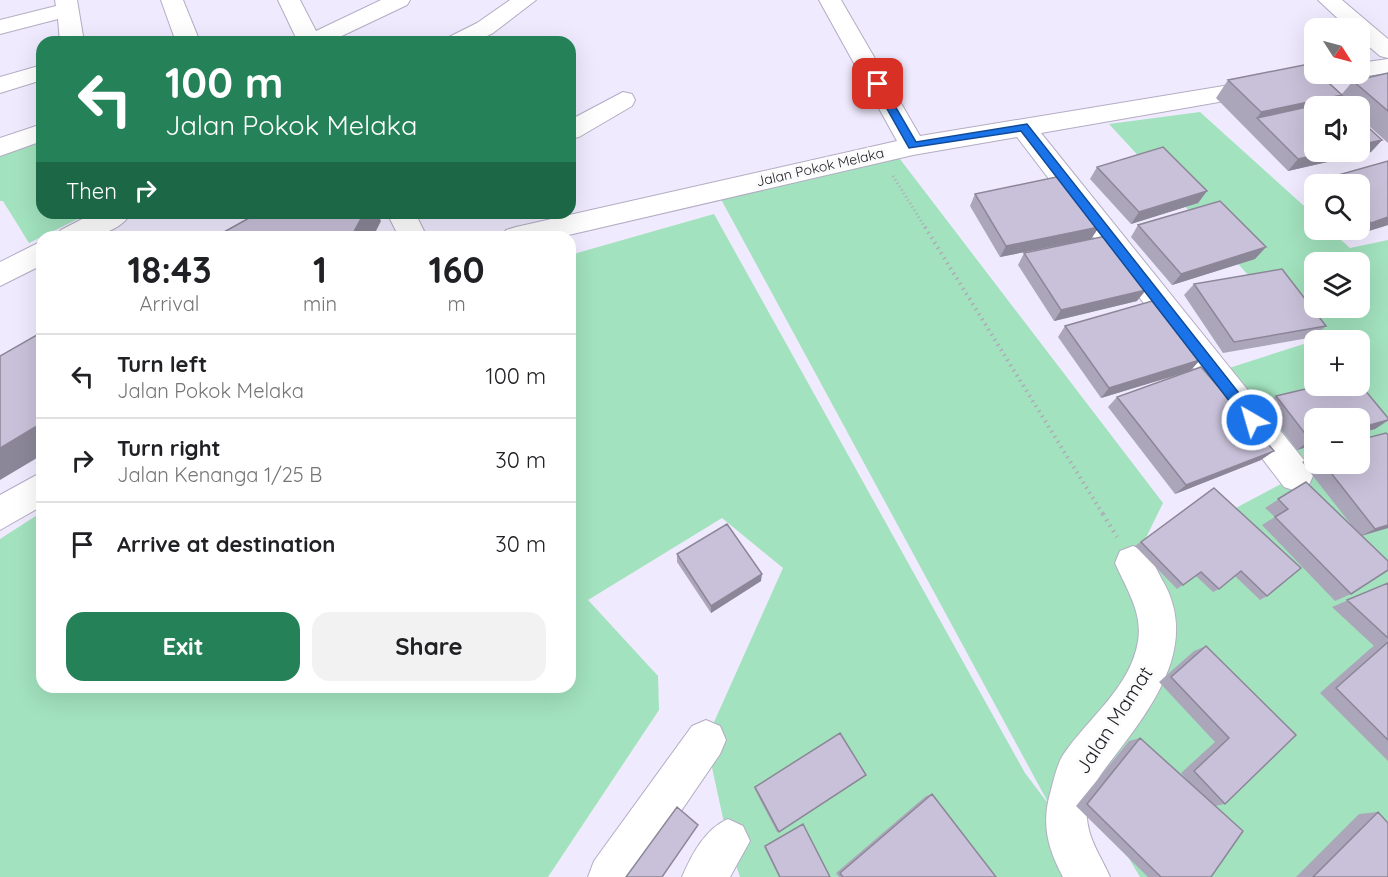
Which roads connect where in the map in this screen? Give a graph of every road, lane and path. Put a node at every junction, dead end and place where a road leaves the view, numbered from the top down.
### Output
1 (172, 0) edge
2 (289, 0) edge
3 (399, 0) edge
4 (830, 0) edge
5 (1329, 0) edge
6 (517, 3) edge
7 (67, 5) edge
8 (0, 27) edge
9 (71, 36) edge
10 (186, 36) edge
11 (307, 36) edge
12 (323, 36) edge
13 (469, 36) edge
14 (1388, 51) edge
15 (1388, 66) edge
16 (1370, 68) edge
17 (36, 74) edge
18 (1304, 80) edge
19 (0, 84) edge
20 (623, 100) dead end
21 (576, 127) edge
22 (1023, 127) junction
23 (36, 134) edge
24 (913, 146) junction
25 (0, 147) edge
26 (879, 154) junction
27 (106, 219) edge
28 (82, 231) edge
29 (542, 231) edge
30 (36, 255) edge
31 (0, 274) edge
32 (1296, 476) dead end
33 (36, 491) edge
34 (0, 514) edge
35 (1133, 563) joint
36 (706, 740) dead end
37 (728, 841) dead end
38 (610, 877) edge
39 (704, 877) edge
40 (1088, 877) edge

1 - 10 street
2 - 11 street
3 - 12 street
4 - 24 street
5 - 14 street
6 - 13 street
7 - 8 street
7 - 9 street
15 - 16 street
17 - 19 street
18 - 22 street, Jalan Pokok Melaka
20 - 21 street
22 - 24 street, Jalan Pokok Melaka
22 - 32 street
23 - 25 street
24 - 26 street, Jalan Pokok Melaka
26 - 29 street, Jalan Pokok Melaka
26 - 35 path
27 - 28 street
30 - 31 street
33 - 34 street
35 - 40 street, Jalan Mamat
36 - 38 street
37 - 39 street

